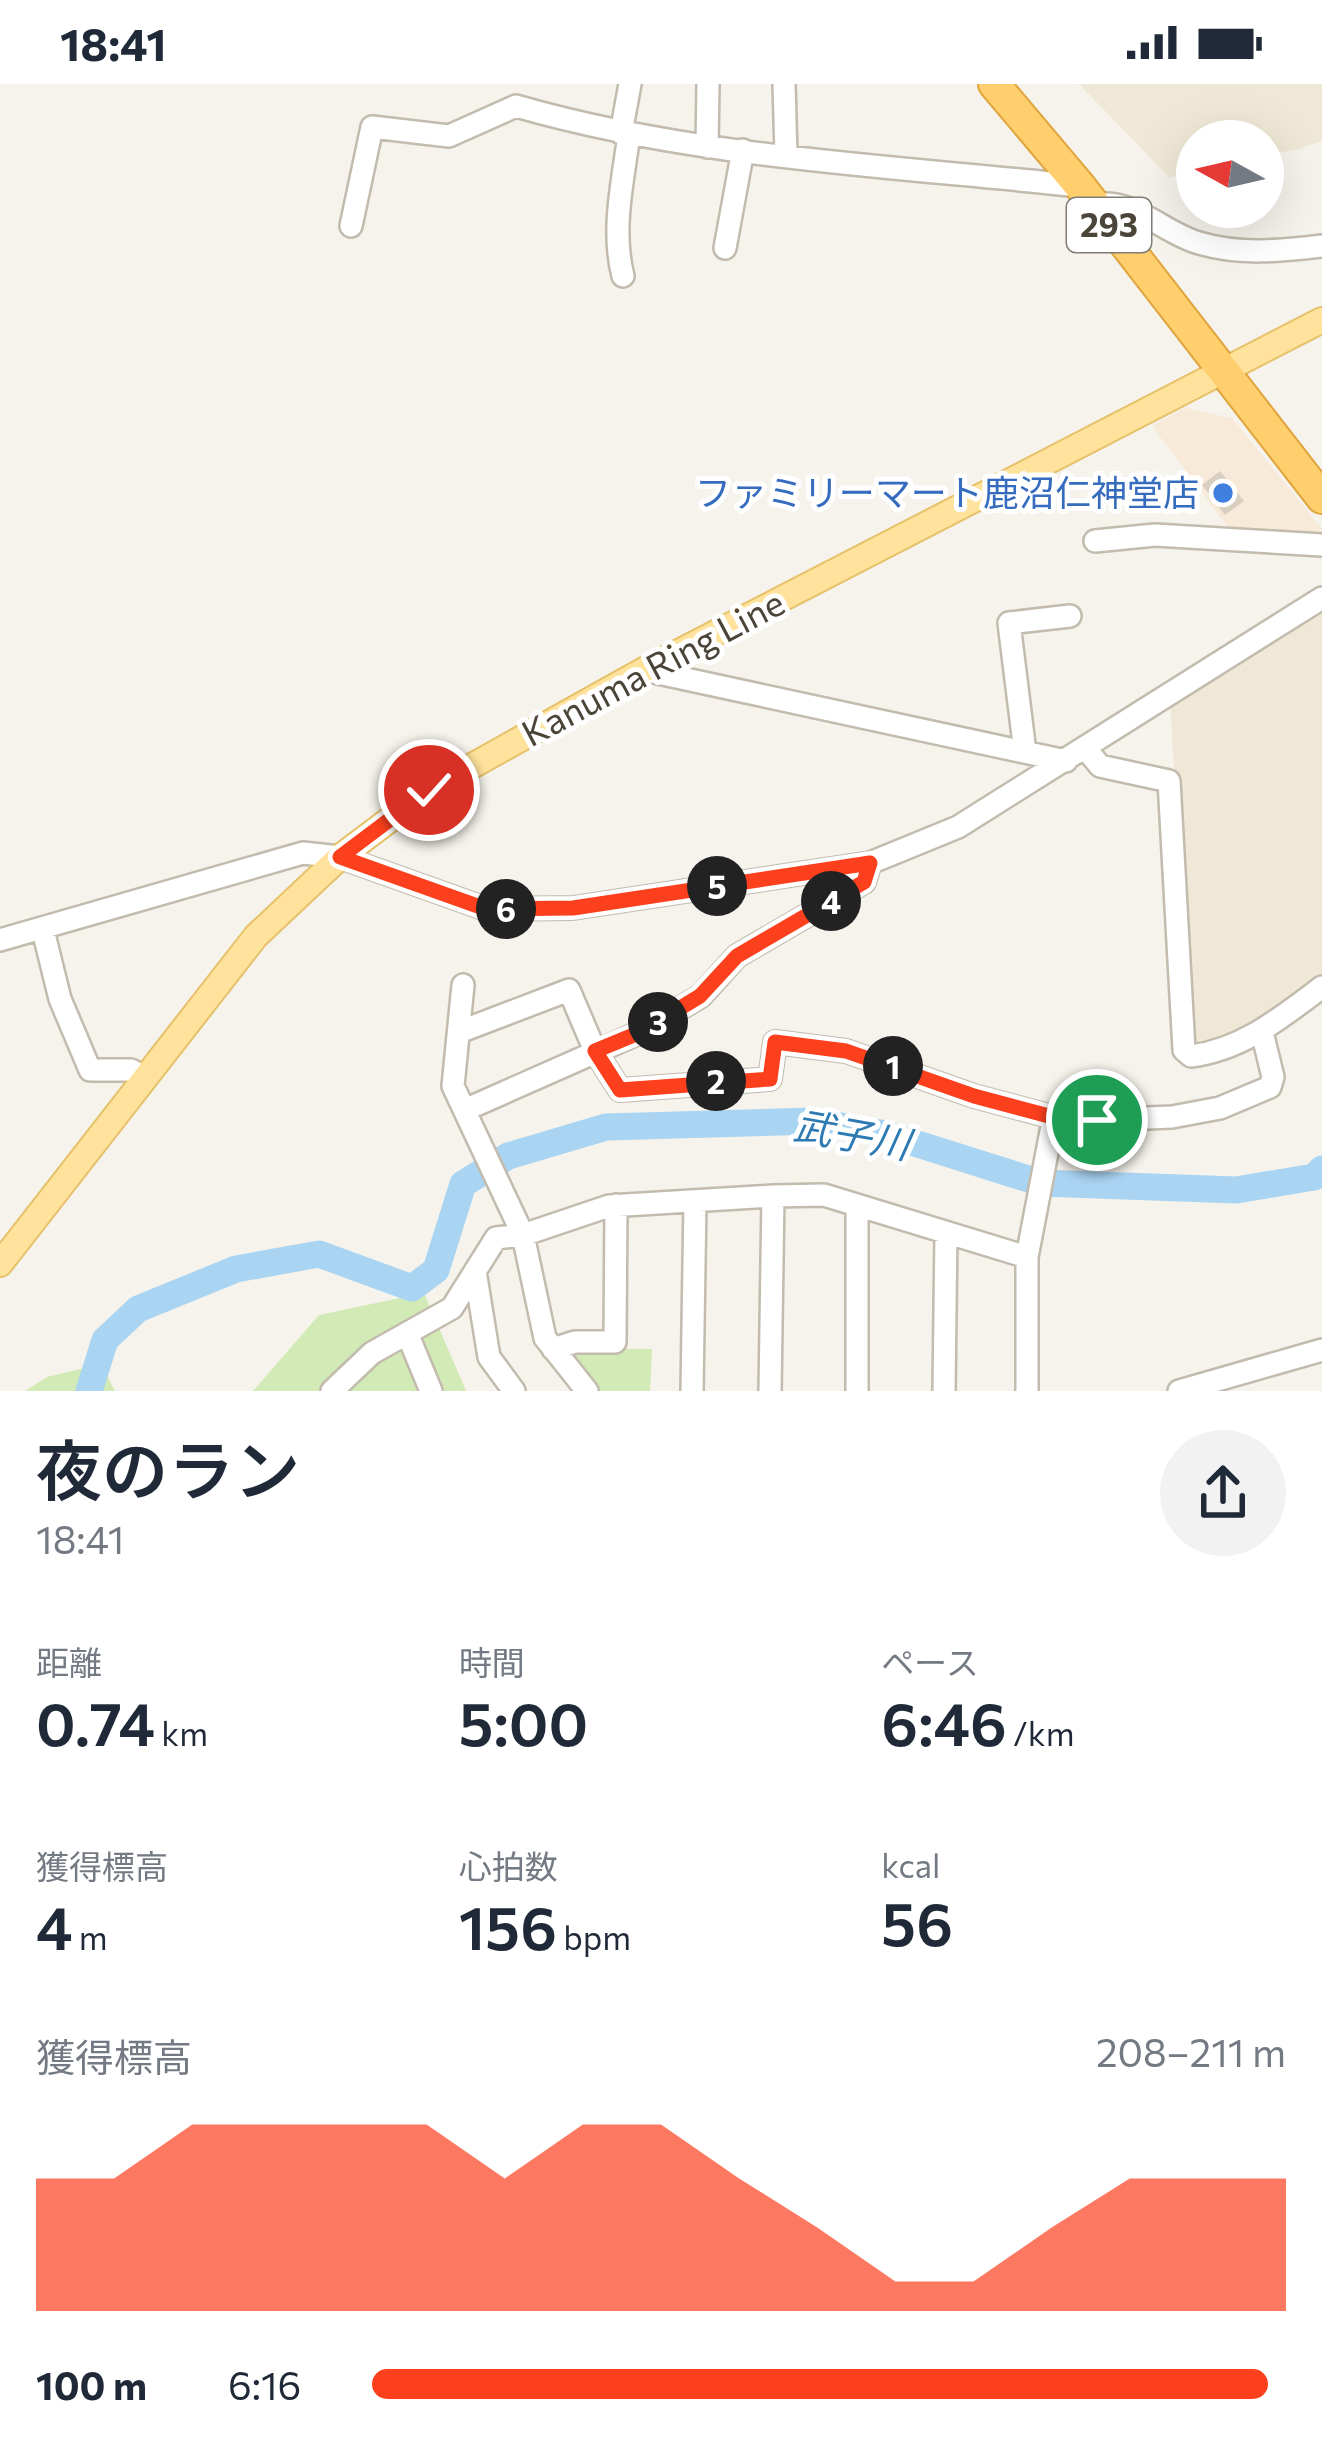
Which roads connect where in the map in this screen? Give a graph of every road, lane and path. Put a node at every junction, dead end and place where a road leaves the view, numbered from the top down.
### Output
1 (630, 84) edge
2 (708, 84) edge
3 (784, 84) edge
4 (994, 84) edge
5 (625, 134) junction
6 (707, 147) junction
7 (743, 150) junction
8 (787, 154) junction
9 (1087, 195) junction
10 (351, 226) dead end
11 (1322, 246) edge
12 (725, 248) dead end
13 (623, 276) dead end
14 (1322, 320) edge
15 (1219, 370) junction
16 (1322, 498) edge
17 (1094, 541) dead end
18 (1322, 545) edge
19 (1322, 598) edge
20 (1070, 616) dead end
21 (644, 670) junction
22 (1025, 752) junction
23 (1076, 755) junction
24 (340, 857) junction
25 (870, 863) junction
26 (43, 930) junction
27 (0, 940) edge
28 (464, 985) dead end
29 (1322, 987) edge
30 (459, 1032) junction
31 (1262, 1032) junction
32 (595, 1051) junction
33 (143, 1077) junction
34 (467, 1108) junction
35 (1054, 1116) junction
36 (772, 1196) junction
37 (695, 1201) junction
38 (616, 1205) junction
39 (857, 1207) junction
40 (946, 1233) junction
41 (523, 1235) junction
42 (1027, 1257) junction
43 (0, 1264) edge
44 (475, 1271) junction
45 (407, 1333) junction
46 (553, 1348) junction
47 (1322, 1350) edge
48 (332, 1391) edge
49 (431, 1391) edge
50 (514, 1391) edge
51 (587, 1391) edge
52 (692, 1391) edge
53 (770, 1391) edge
54 (857, 1391) edge
55 (944, 1391) edge
56 (1028, 1391) edge
57 (1179, 1391) edge

1 - 5 street
2 - 6 street
3 - 8 street
4 - 9 highway, 293
5 - 6 street
5 - 10 street
5 - 13 street
6 - 7 street
7 - 8 street
7 - 12 street
8 - 9 street
9 - 11 street
9 - 15 highway, 293
14 - 15 main road, Kanuma Ring Line
15 - 16 highway, 293
15 - 21 main road, Kanuma Ring Line
17 - 18 street
19 - 23 street
20 - 22 street
21 - 22 street
21 - 24 main road, Kanuma Ring Line
22 - 23 street
23 - 25 street
23 - 31 street
24 - 25 street
24 - 26 street
24 - 33 main road, Kanuma Ring Line
25 - 32 street
26 - 27 street
26 - 33 street
28 - 30 street
29 - 31 street
30 - 32 street
30 - 34 street
31 - 35 street
32 - 34 street
32 - 35 street
33 - 43 main road, Kanuma Ring Line
34 - 41 street
35 - 42 street
36 - 37 street
36 - 39 street
36 - 53 street
37 - 38 street
37 - 52 street
38 - 41 street
38 - 46 street
39 - 40 street
39 - 54 street
40 - 42 street
40 - 55 street
41 - 44 street
41 - 46 street
42 - 56 street
44 - 45 street
44 - 50 street
45 - 48 street
45 - 49 street
46 - 51 street
47 - 57 street

